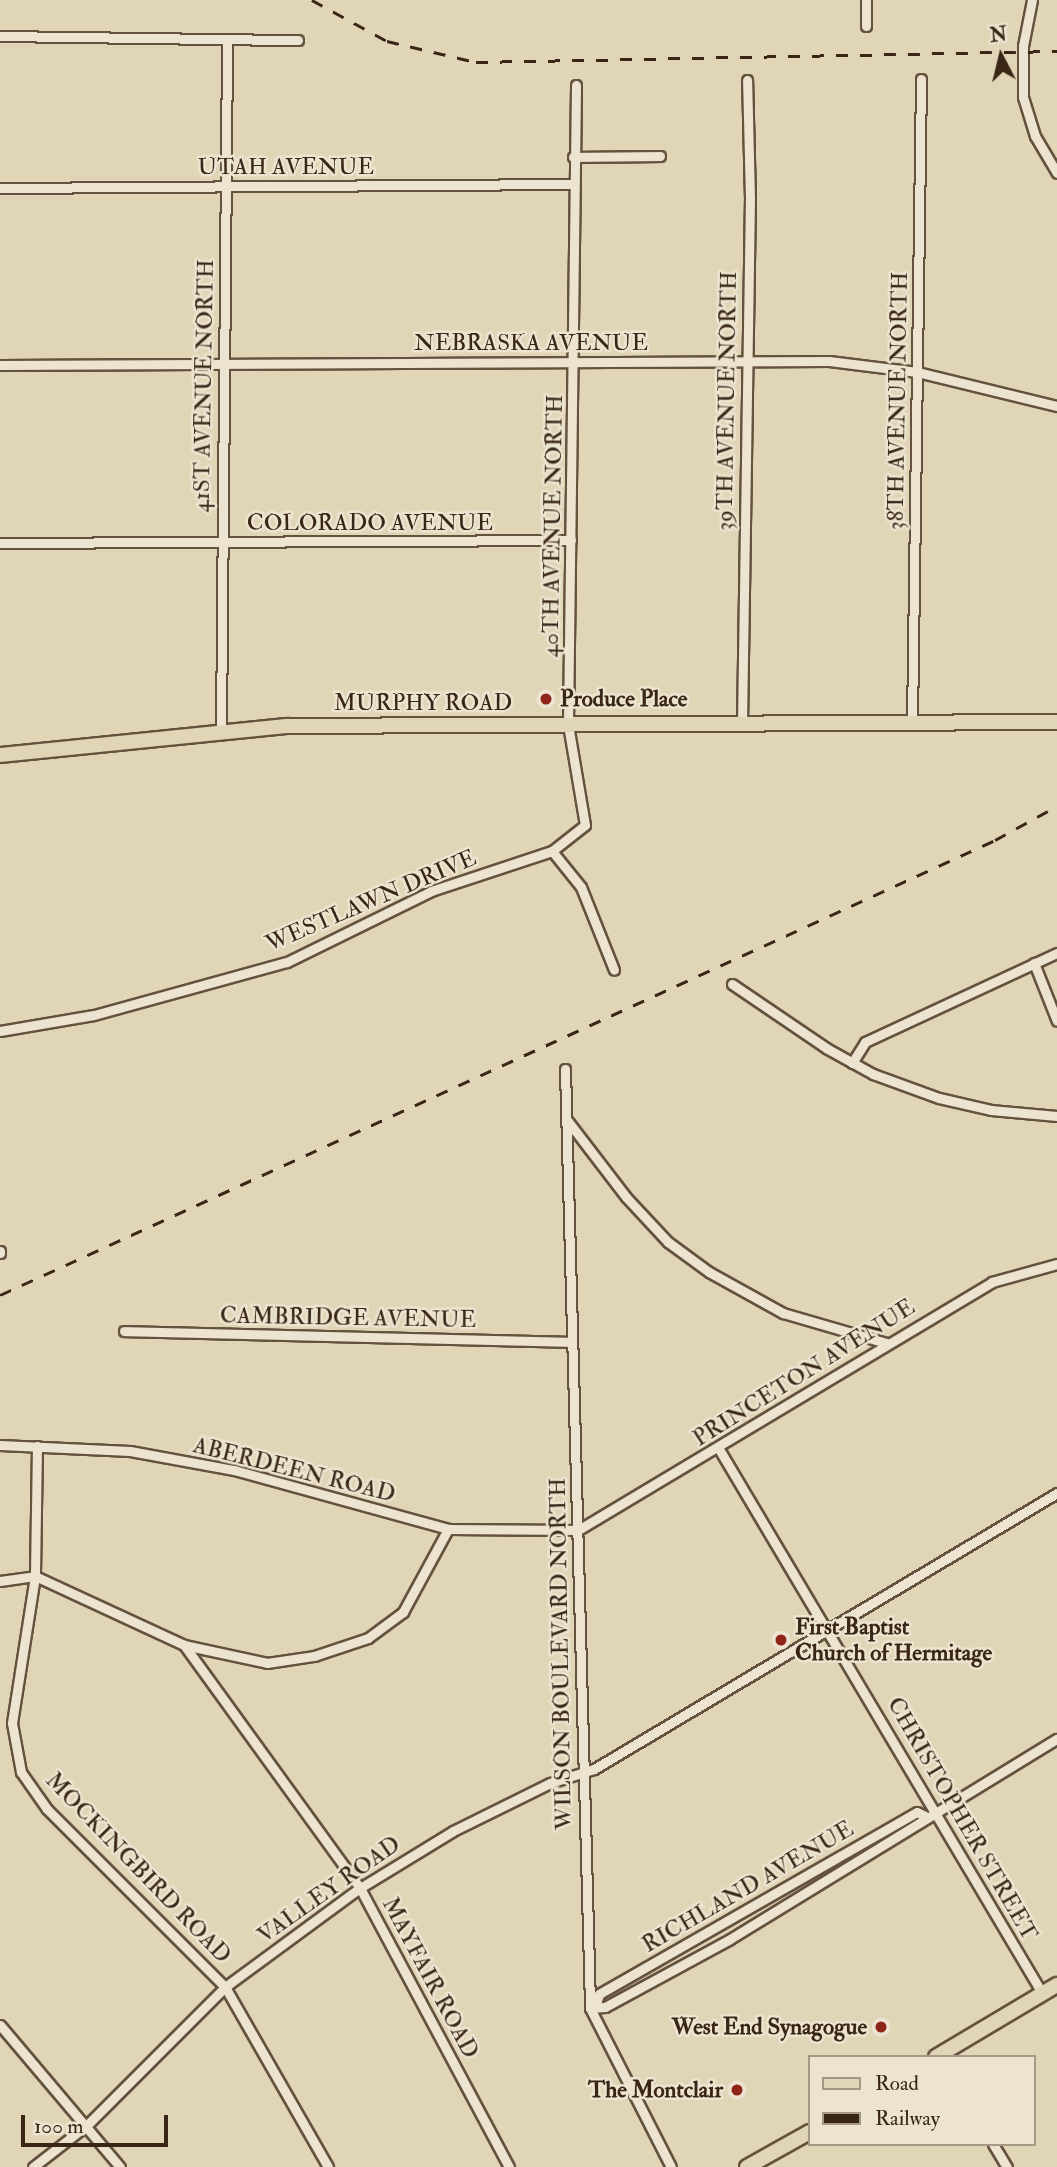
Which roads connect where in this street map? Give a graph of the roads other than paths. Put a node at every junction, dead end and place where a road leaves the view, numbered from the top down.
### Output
1 (866, 0) edge
2 (1032, 0) edge
3 (866, 26) dead end
4 (0, 36) edge
5 (227, 39) junction
6 (298, 40) dead end
7 (921, 79) dead end
8 (747, 80) dead end
9 (576, 85) dead end
10 (660, 156) dead end
11 (573, 157) junction
12 (1057, 173) edge
13 (572, 184) junction
14 (226, 187) junction
15 (0, 188) edge
16 (575, 361) junction
17 (746, 362) junction
18 (0, 365) edge
19 (223, 365) junction
20 (917, 372) junction
21 (1057, 406) edge
22 (572, 540) junction
23 (0, 543) edge
24 (221, 543) junction
25 (1057, 722) edge
26 (912, 723) junction
27 (568, 724) junction
28 (742, 724) junction
29 (221, 732) junction
30 (0, 754) edge
31 (552, 851) junction
32 (1057, 953) edge
33 (1034, 963) junction
34 (614, 970) dead end
35 (732, 984) dead end
36 (1057, 1021) edge
37 (0, 1031) edge
38 (852, 1063) junction
39 (565, 1069) dead end
40 (1057, 1115) edge
41 (566, 1120) junction
42 (1057, 1264) edge
43 (124, 1331) dead end
44 (571, 1342) junction
45 (887, 1343) junction
46 (0, 1445) edge
47 (37, 1446) junction
48 (719, 1449) junction
49 (1057, 1493) edge
50 (448, 1529) junction
51 (578, 1530) junction
52 (35, 1576) junction
53 (0, 1581) edge
54 (827, 1631) junction
55 (184, 1644) junction
56 (1057, 1739) edge
57 (583, 1774) junction
58 (935, 1811) junction
59 (925, 1816) junction
60 (360, 1888) junction
61 (1057, 1984) edge
62 (225, 1987) junction
63 (1042, 1993) junction
64 (593, 2006) junction
65 (0, 2025) edge
66 (940, 2055) edge
67 (87, 2125) junction
68 (808, 2133) edge
69 (994, 2146) edge
70 (33, 2167) edge
71 (120, 2167) edge
72 (328, 2167) edge
73 (509, 2167) edge
74 (671, 2167) edge
75 (747, 2167) edge
76 (1007, 2167) edge

1 - 3 street
2 - 12 street
4 - 5 street
5 - 6 street
5 - 14 street, 41ST AVENUE NORTH
7 - 20 street, 38TH AVENUE NORTH
8 - 17 street, 39TH AVENUE NORTH
9 - 11 street
10 - 11 street
11 - 13 street, 40TH AVENUE NORTH
13 - 14 street, UTAH AVENUE
13 - 16 street, 40TH AVENUE NORTH
14 - 15 street, UTAH AVENUE
14 - 19 street, 41ST AVENUE NORTH
16 - 17 street, NEBRASKA AVENUE
16 - 19 street, NEBRASKA AVENUE
16 - 22 street, 40TH AVENUE NORTH
17 - 20 street, NEBRASKA AVENUE
17 - 28 street, 39TH AVENUE NORTH
18 - 19 street, NEBRASKA AVENUE
19 - 24 street, 41ST AVENUE NORTH
20 - 21 street, NEBRASKA AVENUE
20 - 26 street, 38TH AVENUE NORTH
22 - 24 street, COLORADO AVENUE
22 - 27 street, 40TH AVENUE NORTH
23 - 24 street, COLORADO AVENUE
24 - 29 street, 41ST AVENUE NORTH
25 - 26 main road, MURPHY ROAD
26 - 28 main road, MURPHY ROAD
27 - 28 main road, MURPHY ROAD
27 - 29 main road, MURPHY ROAD
27 - 31 street, 40TH AVENUE NORTH
29 - 30 main road, MURPHY ROAD
31 - 34 street
31 - 37 street, WESTLAWN DRIVE
32 - 33 street
33 - 36 street
33 - 38 street
35 - 38 street
38 - 40 street
39 - 41 street, WILSON BOULEVARD NORTH
41 - 44 street, WILSON BOULEVARD NORTH
41 - 45 street
42 - 45 street, PRINCETON AVENUE
43 - 44 street, CAMBRIDGE AVENUE
44 - 51 street, WILSON BOULEVARD NORTH
45 - 48 street, PRINCETON AVENUE
46 - 47 street, ABERDEEN ROAD
47 - 50 street, ABERDEEN ROAD
47 - 52 street, MOCKINGBIRD ROAD
48 - 51 street, PRINCETON AVENUE
48 - 54 street, CHRISTOPHER STREET
49 - 54 street, VALLEY ROAD
50 - 51 street, ABERDEEN ROAD
50 - 55 street
51 - 57 street, WILSON BOULEVARD NORTH
52 - 53 street
52 - 55 street
52 - 62 street, MOCKINGBIRD ROAD
54 - 57 street, VALLEY ROAD
54 - 58 street, CHRISTOPHER STREET
55 - 60 street, MAYFAIR ROAD
56 - 58 street, RICHLAND AVENUE
57 - 60 street, VALLEY ROAD
57 - 64 street, WILSON BOULEVARD NORTH
58 - 59 street, RICHLAND AVENUE
58 - 63 street, CHRISTOPHER STREET
59 - 64 street, RICHLAND AVENUE
59 - 64 street, RICHLAND AVENUE
60 - 62 street, VALLEY ROAD
60 - 73 street, MAYFAIR ROAD
61 - 63 main road
62 - 67 street, VALLEY ROAD
62 - 72 street, MOCKINGBIRD ROAD
63 - 66 main road
64 - 74 street, WILSON BOULEVARD NORTH
65 - 67 street
67 - 70 street, VALLEY ROAD
67 - 71 street
68 - 75 main road
69 - 76 street

